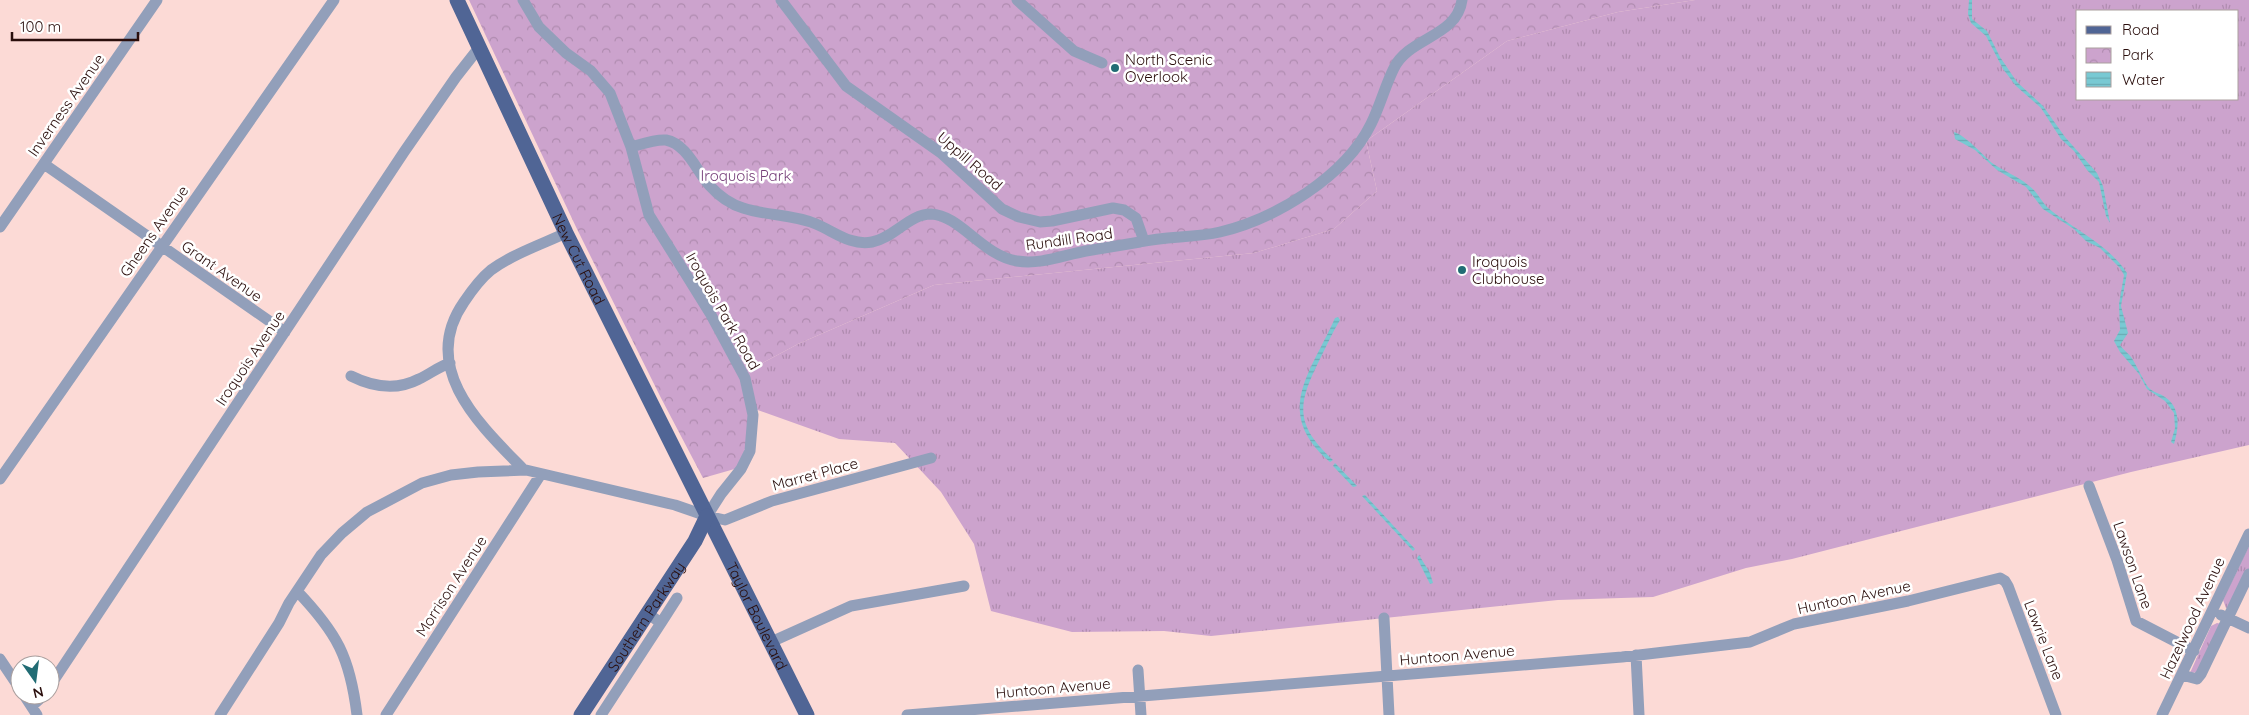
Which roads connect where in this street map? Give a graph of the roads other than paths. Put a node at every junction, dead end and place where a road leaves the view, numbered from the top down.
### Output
1 (157, 0) edge
2 (334, 0) edge
3 (456, 0) edge
4 (523, 0) edge
5 (781, 0) edge
6 (1017, 0) edge
7 (1462, 0) edge
8 (478, 49) junction
9 (1102, 63) dead end
10 (632, 146) junction
11 (44, 164) junction
12 (0, 227) edge
13 (566, 233) junction
14 (1144, 241) junction
15 (161, 247) junction
16 (285, 332) junction
17 (450, 363) junction
18 (351, 376) dead end
19 (931, 458) dead end
20 (524, 470) junction
21 (542, 474) junction
22 (0, 479) edge
23 (2088, 486) dead end
24 (707, 516) junction
25 (2249, 534) edge
26 (2249, 574) edge
27 (2000, 578) joint
28 (964, 586) dead end
29 (297, 591) junction
30 (677, 598) dead end
31 (2212, 612) junction
32 (647, 613) junction
33 (1384, 618) dead end
34 (2228, 618) junction
35 (661, 623) junction
36 (2249, 628) edge
37 (772, 642) junction
38 (2194, 651) junction
39 (1636, 655) junction
40 (0, 659) edge
41 (1138, 670) dead end
42 (60, 671) edge
43 (10, 674) edge
44 (2182, 675) junction
45 (1387, 676) junction
46 (1140, 696) junction
47 (220, 715) edge
48 (357, 715) edge
49 (386, 715) edge
50 (581, 715) edge
51 (601, 715) edge
52 (806, 715) edge
53 (907, 715) edge
54 (1141, 715) edge
55 (1389, 715) edge
56 (1639, 715) edge
57 (2056, 715) edge
58 (2162, 715) edge

1 - 11 street, Inverness Avenue
2 - 15 street, Gheens Avenue
3 - 8 main road, New Cut Road
4 - 10 street
5 - 14 street, Uppill Road
6 - 9 street
7 - 14 street, Rundill Road
8 - 13 main road, New Cut Road
8 - 16 street, Iroquois Avenue
10 - 14 street, Rundill Road
10 - 24 street, Iroquois Park Road
11 - 12 street, Inverness Avenue
11 - 15 street, Grant Avenue
13 - 17 street
13 - 24 main road, New Cut Road
15 - 16 street, Grant Avenue
15 - 22 street, Gheens Avenue
16 - 42 street, Iroquois Avenue
17 - 18 street
17 - 20 street
19 - 24 street, Marret Place
20 - 21 street, Marret Place
20 - 29 street, Marret Place
21 - 24 street, Marret Place
21 - 49 street, Morrison Avenue
23 - 38 street, Lawson Lane
24 - 32 main road, Southern Parkway
24 - 37 main road, Taylor Boulevard
25 - 31 street, Hazelwood Avenue
26 - 34 street
27 - 39 street, Huntoon Avenue
27 - 57 street, Lawrie Lane
28 - 37 street
29 - 47 street, Marret Place
29 - 48 street
30 - 35 street
31 - 34 street
31 - 38 street, Hazelwood Avenue
32 - 35 street
32 - 50 main road, Southern Parkway
33 - 45 street
34 - 36 street
34 - 44 street
35 - 51 street
37 - 52 main road, Taylor Boulevard
38 - 44 street, Hazelwood Avenue
39 - 45 street, Huntoon Avenue
39 - 56 street
40 - 43 street
41 - 46 street
44 - 58 street, Hazelwood Avenue
45 - 46 street, Huntoon Avenue
45 - 55 street
46 - 53 street, Huntoon Avenue
46 - 54 street

